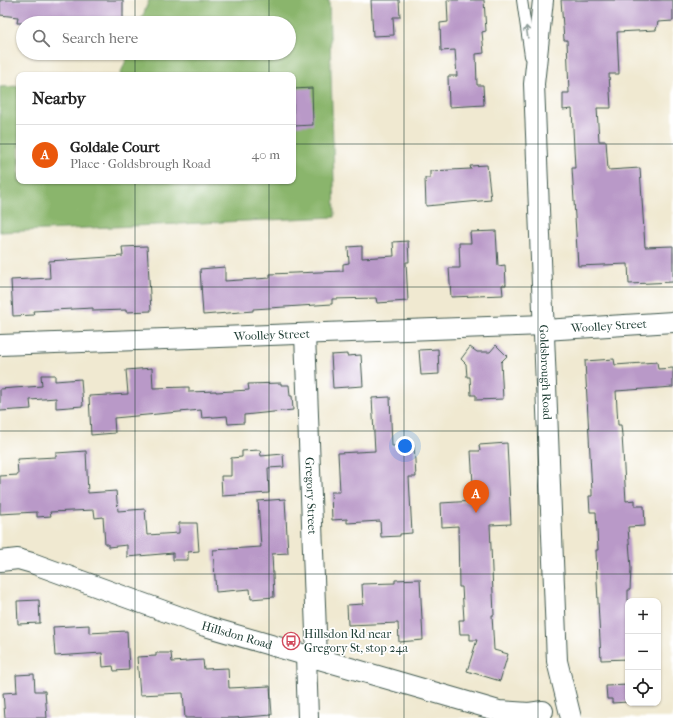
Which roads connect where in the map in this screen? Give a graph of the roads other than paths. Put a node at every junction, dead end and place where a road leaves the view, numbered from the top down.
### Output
1 (522, 0) edge
2 (543, 0) edge
3 (534, 84) junction
4 (673, 322) edge
5 (544, 328) junction
6 (306, 334) junction
7 (0, 345) edge
8 (0, 561) edge
9 (312, 657) junction
10 (557, 661) junction
11 (543, 713) edge
12 (504, 714) edge
13 (308, 718) edge
14 (571, 718) edge

3 -> 1 lane, Goldsbrough Road
2 - 3 street, Goldsbrough Road
3 - 5 street, Goldsbrough Road
4 - 5 street, Woolley Street
5 - 6 street, Woolley Street
5 - 10 street, Goldsbrough Road
6 - 7 street, Woolley Street
6 - 9 street, Gregory Street
8 - 9 street, Hillsdon Road
9 - 12 street, Hillsdon Road
9 - 13 street, Gregory Street
10 - 11 street, Goldsbrough Road
10 - 14 street, Goldsbrough Road
11 - 12 street, Hillsdon Road
11 - 14 street, Hillsdon Road

